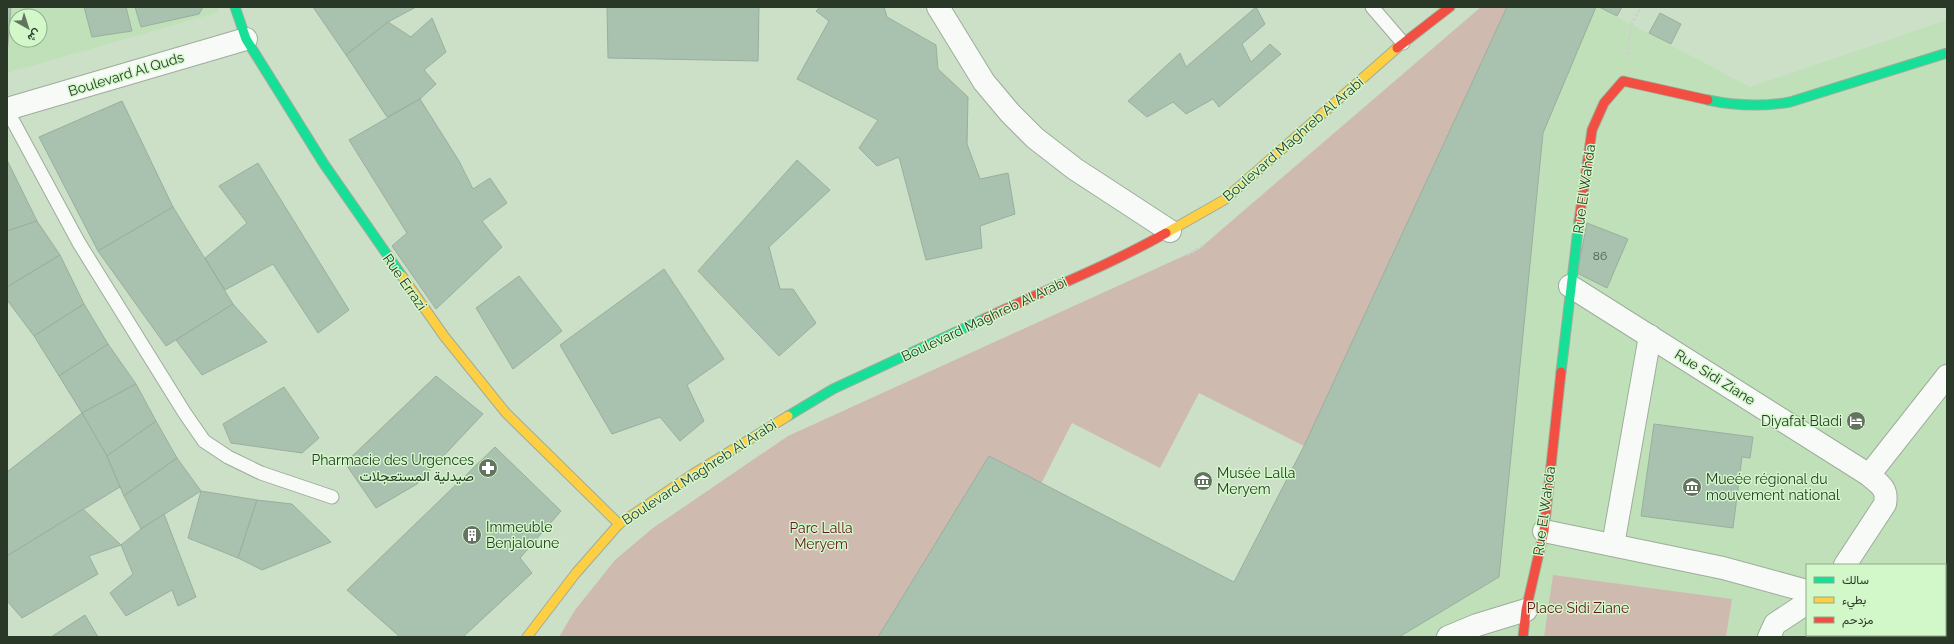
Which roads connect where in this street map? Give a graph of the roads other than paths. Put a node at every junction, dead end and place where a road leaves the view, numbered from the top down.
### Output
1 (235, 7) edge
2 (938, 7) edge
3 (1372, 7) edge
4 (1450, 7) edge
5 (246, 39) junction
6 (1404, 43) junction
7 (1947, 53) edge
8 (7, 110) edge
9 (1170, 231) junction
10 (1570, 286) junction
11 (1650, 336) junction
12 (1947, 376) edge
13 (1869, 475) junction
14 (332, 497) dead end
15 (619, 524) junction
16 (1544, 531) junction
17 (1613, 545) junction
18 (1847, 564) edge
19 (1806, 591) edge
20 (1806, 605) edge
21 (1526, 610) junction
22 (527, 637) edge
23 (1448, 637) edge
24 (1523, 637) edge
25 (1769, 637) edge

1 - 5 street, Rue Errazi
2 - 9 street
3 - 6 lane
4 - 6 street, Boulevard Maghreb Al Arabi
5 - 8 street, Boulevard Al Quds
5 - 15 street, Rue Errazi
6 - 9 street, Boulevard Maghreb Al Arabi
7 - 10 street, Rue El Wahda
8 - 14 lane
9 - 15 street, Boulevard Maghreb Al Arabi
10 - 11 street, Rue Sidi Ziane
10 - 16 street, Rue El Wahda
11 - 13 street, Rue Sidi Ziane
11 - 17 street
12 - 13 street
13 - 18 street, Rue Sidi Ziane
15 - 22 street, Boulevard Maghreb Al Arabi
16 - 17 street
16 - 21 street, Rue El Wahda
17 - 19 street
20 - 25 street
21 - 23 street
21 - 24 street, Rue El Wahda

